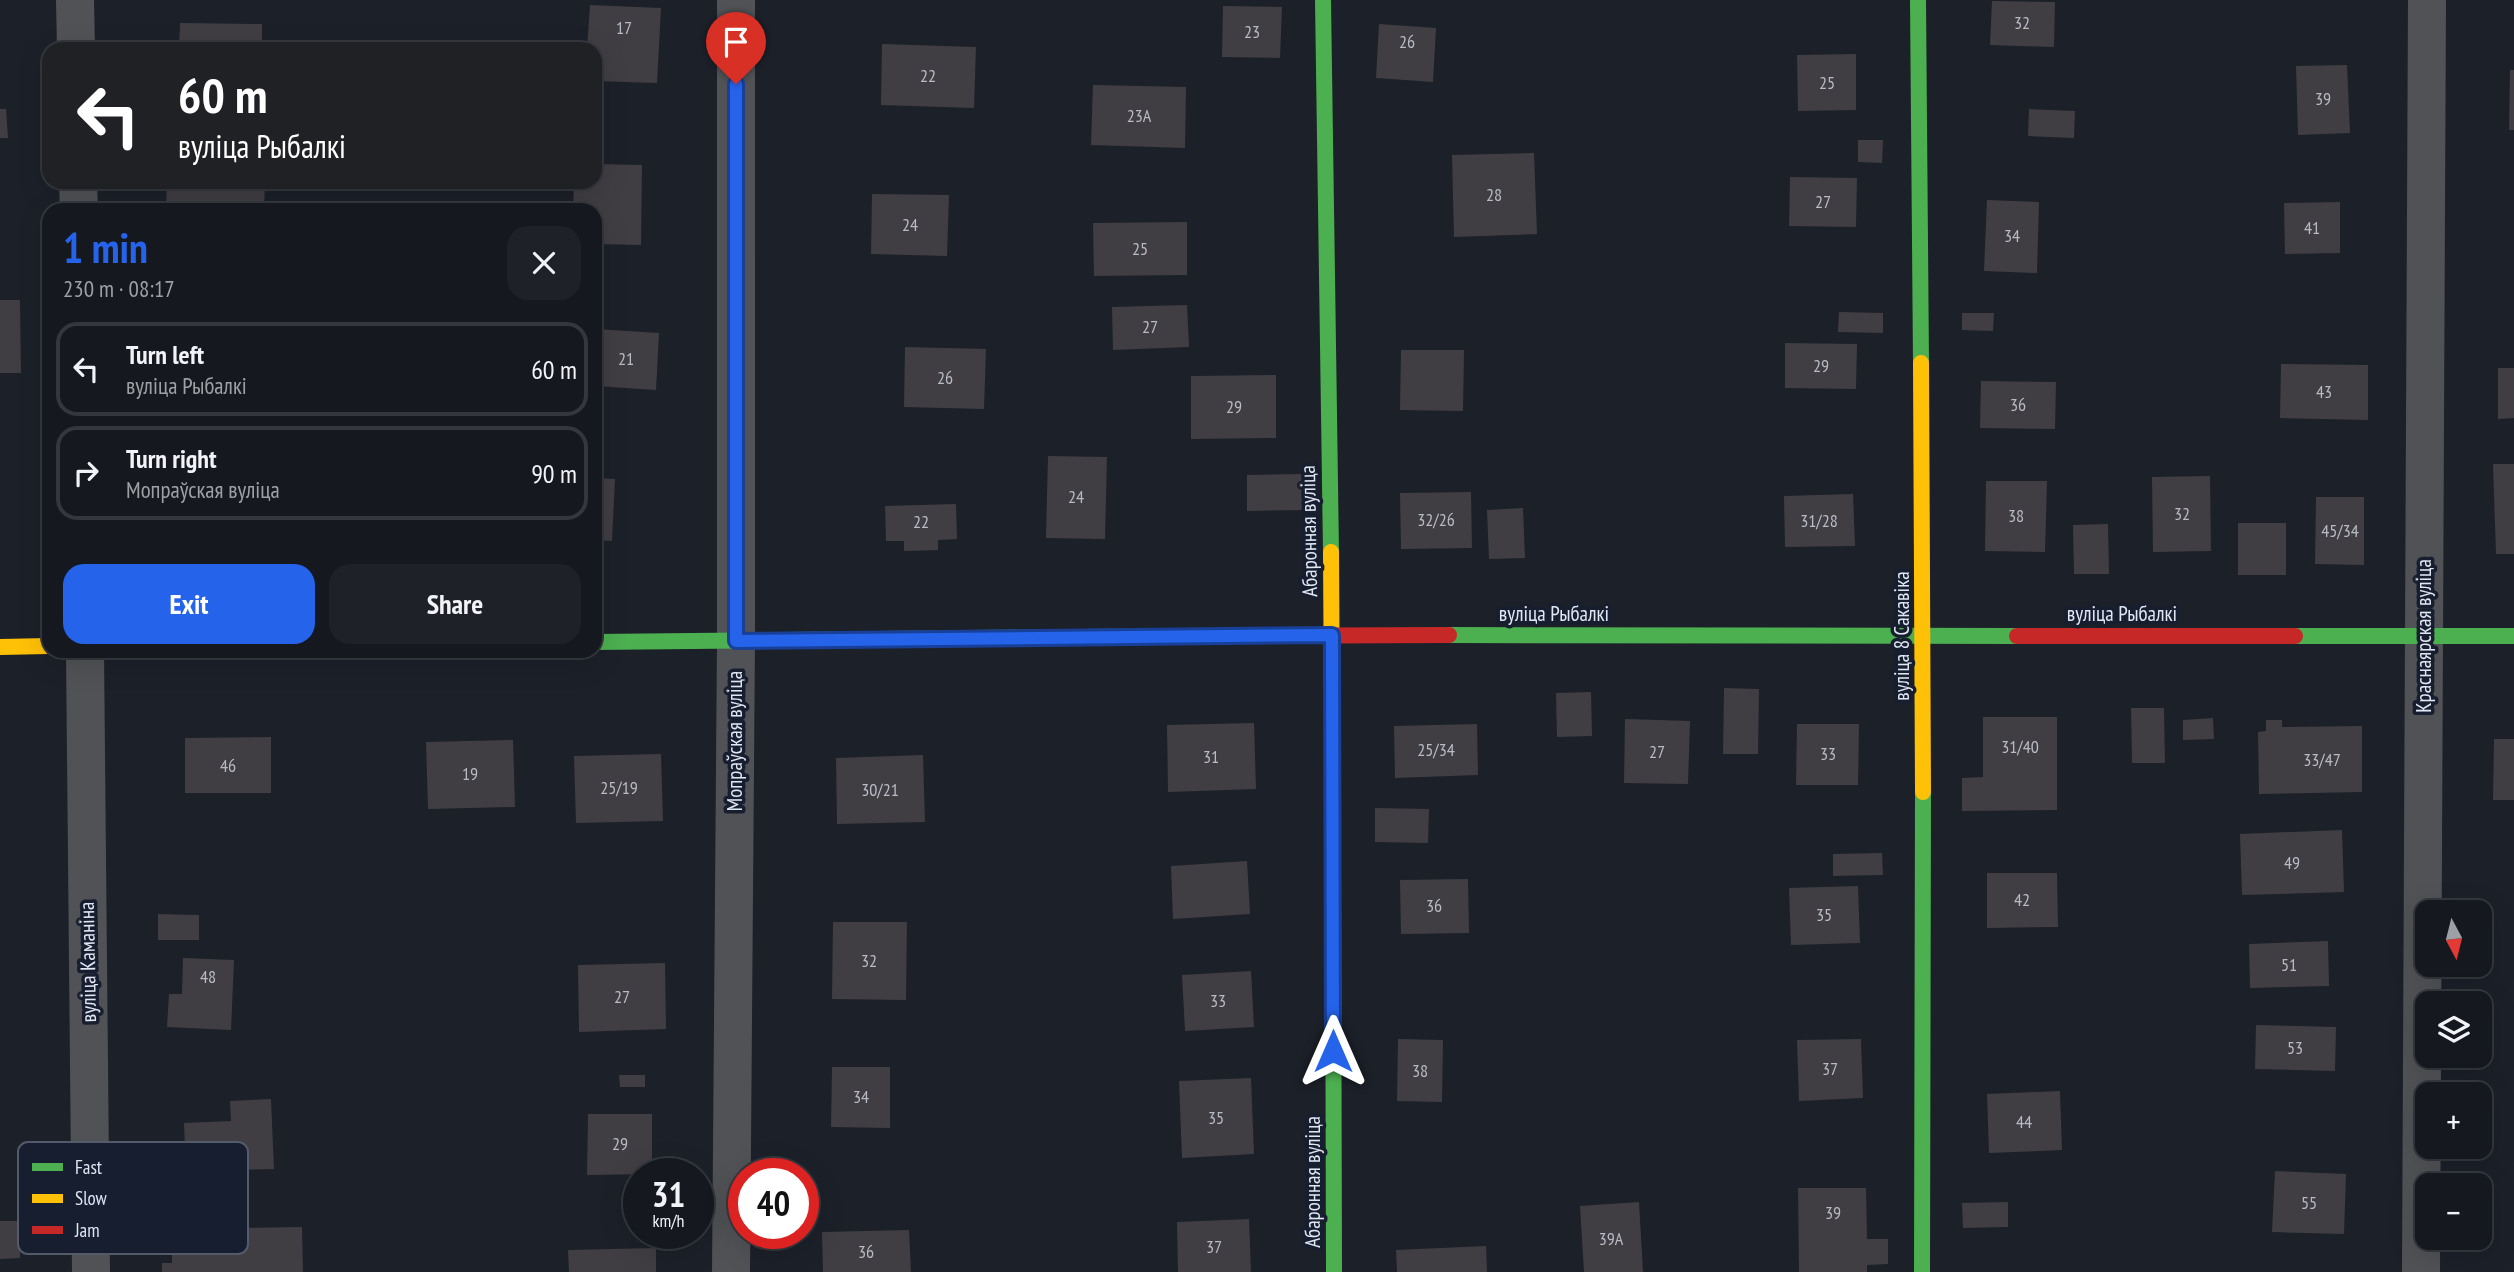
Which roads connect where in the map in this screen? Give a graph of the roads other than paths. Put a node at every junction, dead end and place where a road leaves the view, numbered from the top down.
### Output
1 (75, 0) edge
2 (736, 0) edge
3 (1322, 0) edge
4 (1918, 0) edge
5 (2427, 0) edge
6 (76, 42) edge
7 (1332, 635) junction
8 (1923, 635) junction
9 (2514, 635) edge
10 (2424, 636) junction
11 (736, 641) junction
12 (602, 642) edge
13 (42, 646) edge
14 (0, 647) edge
15 (85, 658) edge
16 (90, 1142) edge
17 (91, 1254) edge
18 (91, 1272) edge
19 (731, 1272) edge
20 (1334, 1272) edge
21 (1922, 1272) edge
22 (2421, 1272) edge

1 - 6 street
2 - 11 street, Мопраўская вуліца
3 - 7 street, Абаронная вуліца
4 - 8 street, вуліца 8 Сакавіка
5 - 10 street, Краснаярская вуліца
7 - 8 street, вуліца Рыбалкі
7 - 11 street, вуліца Рыбалкі
7 - 20 street, Абаронная вуліца
8 - 10 street, вуліца Рыбалкі
8 - 21 street, вуліца 8 Сакавіка
9 - 10 street, вуліца Рыбалкі
10 - 22 street, Краснаярская вуліца
11 - 12 street, вуліца Рыбалкі
11 - 19 street, Мопраўская вуліца
13 - 14 street
15 - 16 street, вуліца Каманіна
17 - 18 street, вуліца Каманіна

